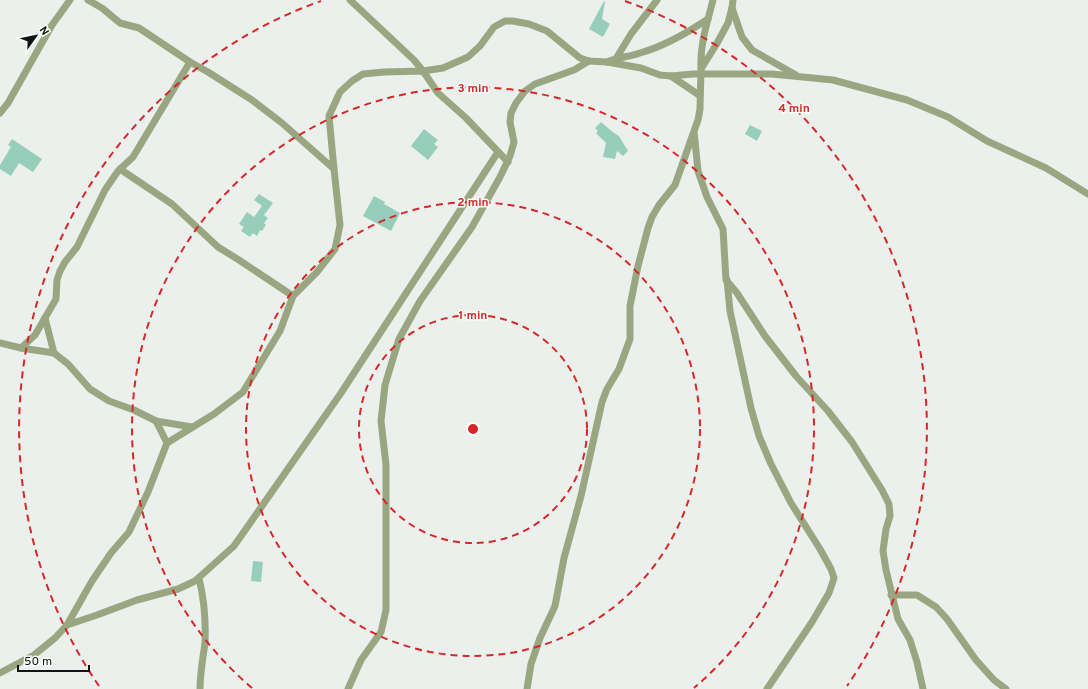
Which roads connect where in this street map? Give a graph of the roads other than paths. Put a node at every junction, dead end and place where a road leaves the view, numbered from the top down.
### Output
1 (70, 0) edge
2 (88, 0) edge
3 (350, 0) edge
4 (658, 0) edge
5 (713, 0) edge
6 (733, 0) edge
7 (732, 8) junction
8 (708, 19) junction
9 (617, 57) junction
10 (589, 61) junction
11 (190, 62) junction
12 (607, 62) junction
13 (423, 71) junction
14 (700, 71) junction
15 (671, 76) junction
16 (800, 76) junction
17 (699, 95) junction
18 (0, 113) edge
19 (694, 131) junction
20 (498, 152) junction
21 (508, 162) junction
22 (120, 169) junction
23 (334, 169) junction
24 (1088, 194) edge
25 (726, 280) junction
26 (293, 296) junction
27 (45, 318) junction
28 (1, 343) edge
29 (21, 348) junction
30 (54, 353) junction
31 (156, 421) junction
32 (192, 427) junction
33 (167, 443) junction
34 (199, 578) junction
35 (891, 595) junction
36 (66, 625) junction
37 (0, 673) edge
38 (200, 689) edge
39 (348, 689) edge
40 (527, 689) edge
41 (767, 689) edge
42 (923, 689) edge
43 (1006, 689) edge

1 - 18 street
2 - 11 street
3 - 13 street
4 - 9 street
5 - 8 street
6 - 7 street
7 - 14 street
7 - 16 street
8 - 9 street
8 - 14 street
9 - 12 street
10 - 12 street
10 - 13 street
10 - 21 street
11 - 22 street
11 - 23 street
12 - 15 street
13 - 20 street
13 - 23 street
14 - 15 street
14 - 16 street
14 - 17 street
15 - 17 street
16 - 24 street
17 - 19 street
19 - 25 street
19 - 40 street
20 - 21 street
20 - 34 street
21 - 39 street
22 - 26 street
22 - 27 street
23 - 26 street
25 - 35 street
25 - 41 street
26 - 32 street
27 - 29 street
27 - 30 street
28 - 29 street
29 - 30 street
30 - 31 street
31 - 32 street
31 - 33 street
32 - 33 street
33 - 36 street
34 - 36 street
34 - 38 street
35 - 42 street
35 - 43 street
36 - 37 street

